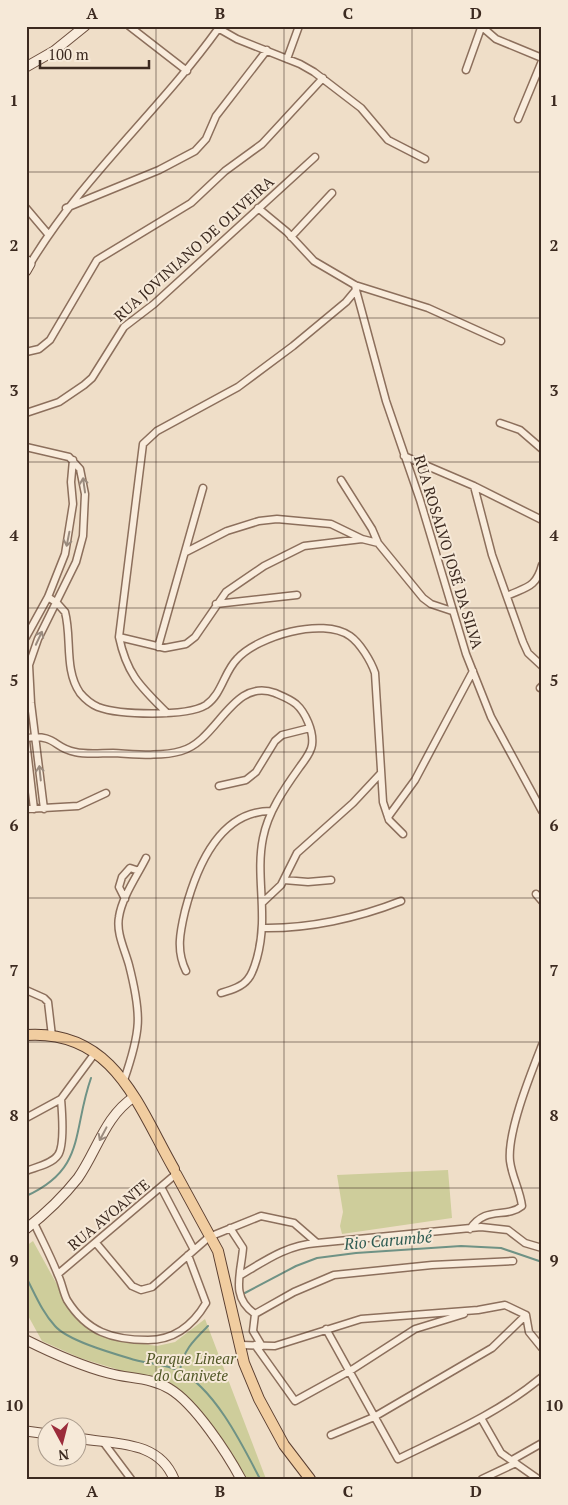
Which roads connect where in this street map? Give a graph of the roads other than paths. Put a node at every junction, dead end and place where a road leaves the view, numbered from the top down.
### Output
1 (84, 26) edge
2 (130, 26) edge
3 (299, 26) edge
4 (481, 27) edge
5 (217, 28) edge
6 (226, 30) edge
7 (267, 50) junction
8 (288, 59) junction
9 (542, 60) edge
10 (26, 67) edge
11 (466, 70) dead end
12 (187, 71) junction
13 (323, 78) junction
14 (518, 119) dead end
15 (315, 157) dead end
16 (425, 159) dead end
17 (332, 193) dead end
18 (26, 208) edge
19 (258, 208) junction
20 (64, 211) junction
21 (48, 234) junction
22 (292, 237) junction
23 (28, 265) edge
24 (356, 287) junction
25 (501, 341) dead end
26 (26, 352) edge
27 (26, 413) edge
28 (500, 423) dead end
29 (26, 447) edge
30 (542, 449) edge
31 (404, 456) junction
32 (74, 460) junction
33 (340, 480) dead end
34 (474, 486) junction
35 (203, 488) dead end
36 (542, 520) edge
37 (362, 539) junction
38 (378, 543) junction
39 (186, 552) junction
40 (542, 565) edge
41 (297, 595) dead end
42 (507, 596) junction
43 (48, 597) junction
44 (58, 603) junction
45 (216, 604) junction
46 (452, 611) junction
47 (26, 637) edge
48 (119, 637) junction
49 (158, 648) junction
50 (542, 666) edge
51 (474, 671) junction
52 (167, 713) junction
53 (311, 731) junction
54 (36, 737) junction
55 (26, 740) edge
56 (381, 772) junction
57 (219, 786) dead end
58 (106, 793) dead end
59 (26, 809) edge
60 (34, 809) junction
61 (44, 809) junction
62 (271, 810) junction
63 (542, 811) edge
64 (388, 817) junction
65 (403, 834) dead end
66 (146, 858) dead end
67 (140, 871) junction
68 (284, 880) junction
69 (331, 880) dead end
70 (536, 894) dead end
71 (125, 899) junction
72 (401, 901) dead end
73 (542, 901) edge
74 (263, 902) junction
75 (262, 928) junction
76 (186, 971) dead end
77 (26, 990) edge
78 (222, 992) dead end
79 (26, 1035) edge
80 (52, 1036) junction
81 (542, 1045) edge
82 (95, 1053) junction
83 (124, 1080) junction
84 (134, 1097) junction
85 (61, 1099) junction
86 (26, 1118) edge
87 (26, 1171) edge
88 (175, 1171) junction
89 (161, 1187) junction
90 (34, 1223) junction
91 (230, 1228) junction
92 (26, 1229) edge
93 (470, 1229) junction
94 (209, 1237) junction
95 (317, 1242) junction
96 (96, 1243) junction
97 (542, 1248) edge
98 (194, 1250) junction
99 (188, 1255) junction
100 (513, 1261) dead end
101 (58, 1274) junction
102 (241, 1275) junction
103 (478, 1310) junction
104 (255, 1314) junction
105 (526, 1315) junction
106 (326, 1329) junction
107 (26, 1340) edge
108 (241, 1345) junction
109 (258, 1346) junction
110 (542, 1348) edge
111 (349, 1372) junction
112 (542, 1377) edge
113 (374, 1417) junction
114 (481, 1418) junction
115 (331, 1435) dead end
116 (88, 1440) edge
117 (104, 1443) junction
118 (542, 1443) edge
119 (514, 1462) junction
120 (131, 1479) edge
121 (174, 1479) edge
122 (241, 1479) edge
123 (310, 1479) edge
124 (482, 1479) edge
125 (538, 1479) edge

1 - 10 street
2 - 12 street
3 - 8 street
4 - 9 street
4 - 11 street
5 - 6 street
5 - 12 street
6 - 7 street
7 - 8 street
7 - 20 street
8 - 13 street
9 - 14 street
12 - 20 street
13 - 16 street
13 - 26 street
15 - 19 street, RUA JOVINIANO DE OLIVEIRA
17 - 22 street
18 - 21 street
19 - 22 street
19 - 27 street, RUA JOVINIANO DE OLIVEIRA
20 - 21 street
21 - 23 street
22 - 24 street
24 - 25 street
24 - 31 street, RUA ROSALVO JOSÉ DA SILVA
24 - 48 street
28 - 30 street
29 - 32 street
31 - 34 street
31 - 46 street, RUA ROSALVO JOSÉ DA SILVA
32 -> 43 street
44 -> 32 street
33 - 38 street
34 - 36 street
34 - 42 street
35 - 39 street
37 - 38 street
37 - 39 street
37 - 45 street
38 - 46 street
39 - 49 street
40 - 42 street
41 - 45 street
42 - 50 street
43 - 44 street
43 - 47 street
44 - 52 street
54 -> 44 street
45 - 49 street
46 - 51 street, RUA ROSALVO JOSÉ DA SILVA
48 - 49 street
48 - 52 street
51 - 63 street, RUA ROSALVO JOSÉ DA SILVA
51 - 64 street
52 - 56 street
53 - 54 street
53 - 57 street
53 - 62 street
54 - 55 street
61 -> 54 street
55 - 60 street
56 - 64 street
56 - 68 street
58 - 61 street
59 - 60 street
60 - 61 street
62 - 74 street
62 - 76 street
64 - 65 street
66 - 67 street
67 - 71 street
67 - 71 street
68 - 69 street
68 - 74 street
70 - 73 street
71 - 83 street
72 - 75 street
74 - 75 street
75 - 78 street
77 - 80 street
79 - 80 main road
80 - 82 main road
81 - 93 street
82 - 83 main road
82 - 85 street
83 - 84 main road
84 - 88 main road
84 -> 90 street
85 - 86 street
85 - 87 street
88 - 89 street, RUA AVOANTE
88 - 94 main road
89 - 96 street, RUA AVOANTE
89 - 98 street
90 - 92 street
90 - 101 street
91 - 94 street
91 - 95 street
91 - 102 street
93 - 95 street
93 - 97 street
94 - 98 street
94 - 108 main road
95 - 102 street
96 - 99 street
96 - 101 street, RUA AVOANTE
98 - 99 street
99 - 101 street
100 - 104 street
102 - 104 street
103 - 105 street
103 - 106 street
103 - 111 street
104 - 109 street
105 - 110 street
105 - 113 street
106 - 109 street
106 - 111 street
107 - 122 street
108 - 109 street
108 - 123 main road
109 - 111 street
111 - 113 street
112 - 114 street
113 - 114 street
113 - 115 street
114 - 119 street
116 - 117 street
117 - 120 street
117 - 121 street
118 - 119 street
119 - 124 street
119 - 125 street

